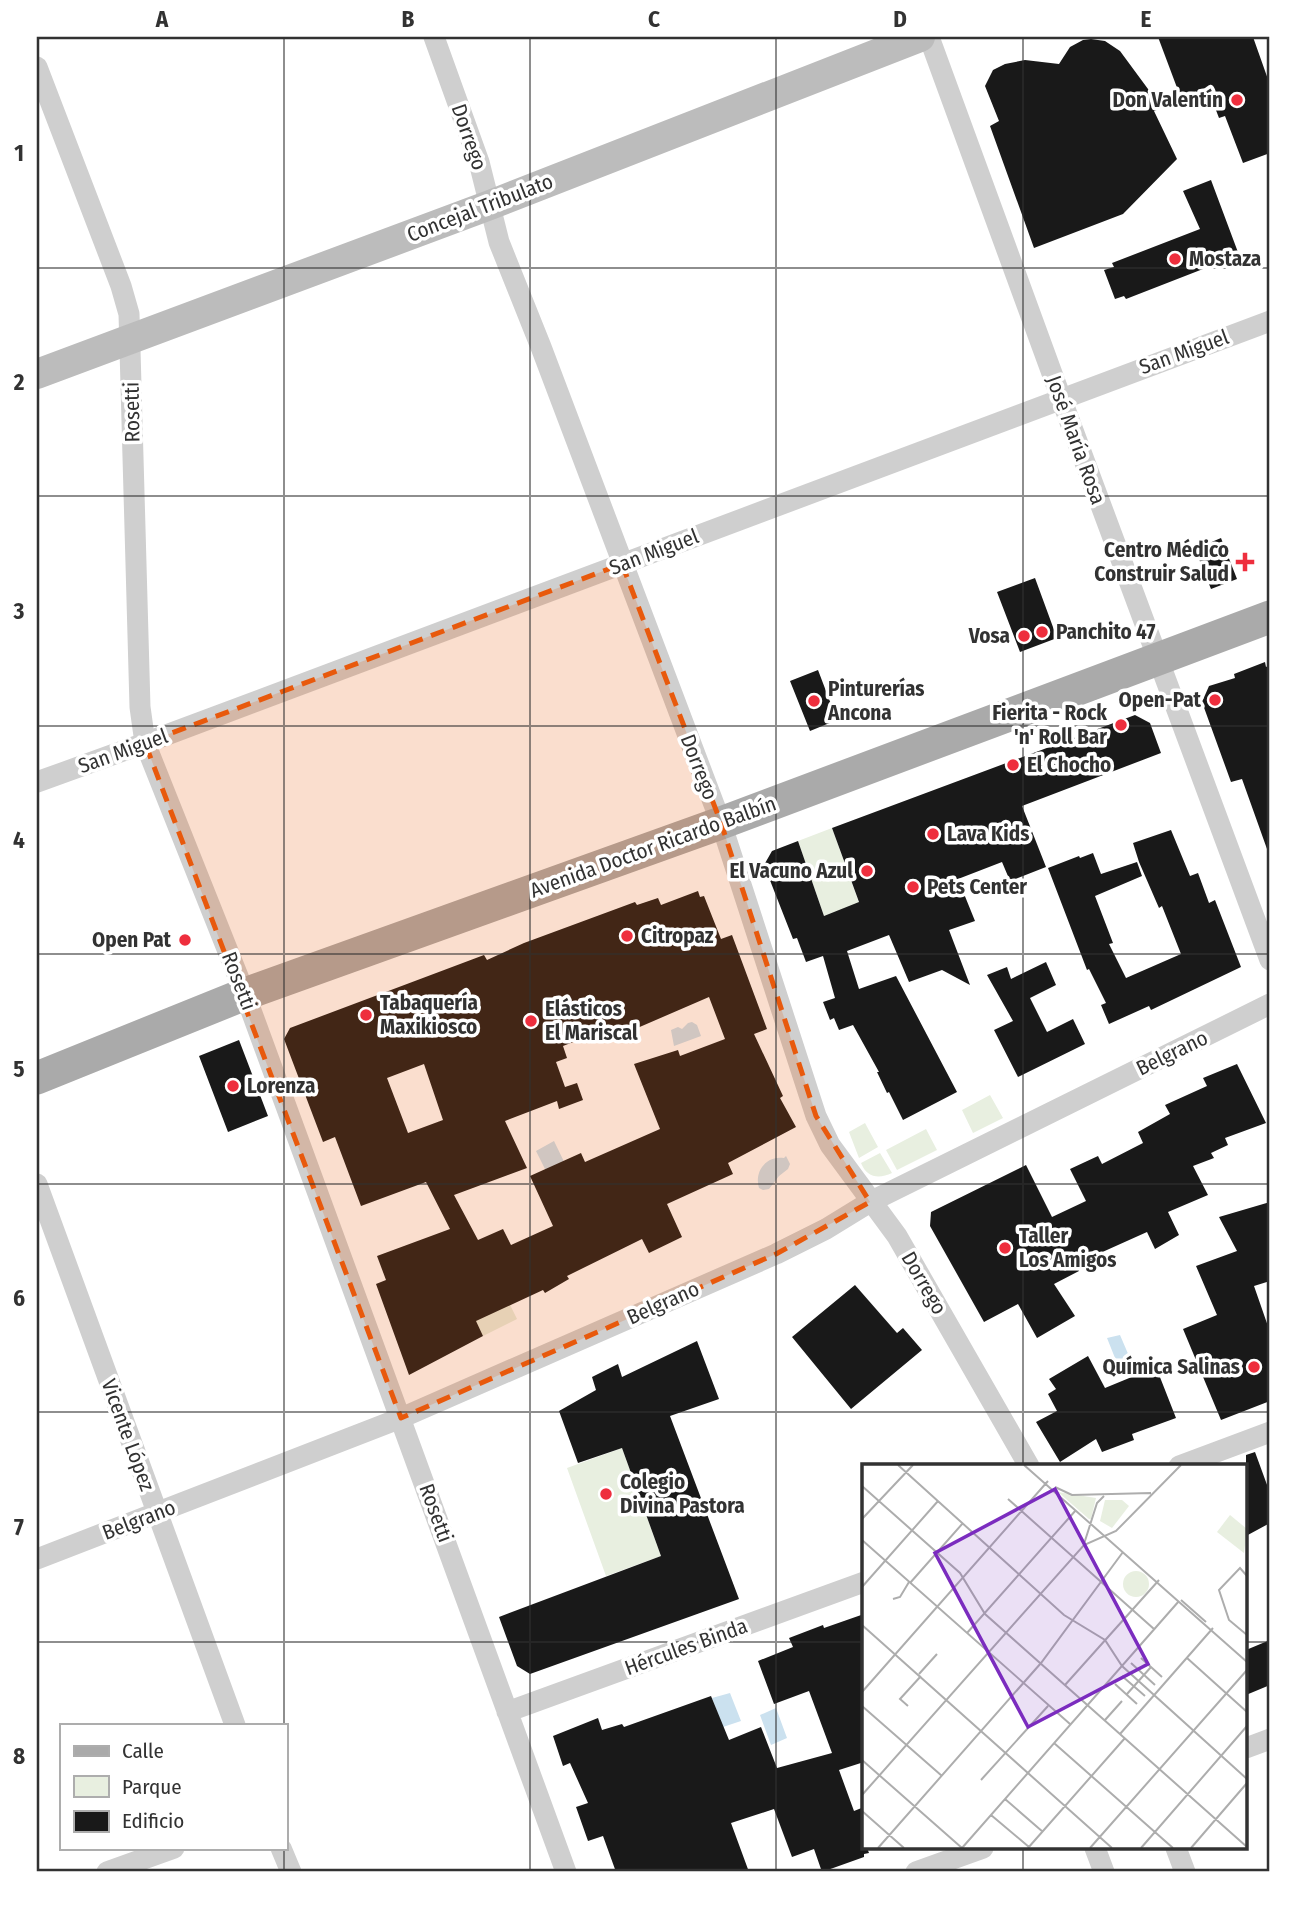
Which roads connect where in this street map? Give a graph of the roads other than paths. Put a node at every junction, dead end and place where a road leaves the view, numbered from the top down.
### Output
1 (434, 37) edge
2 (920, 37) edge
3 (929, 37) edge
4 (37, 67) edge
5 (490, 205) junction
6 (1270, 321) edge
7 (131, 340) junction
8 (37, 374) edge
9 (1061, 398) junction
10 (622, 564) junction
11 (1270, 617) edge
12 (1157, 658) junction
13 (145, 743) junction
14 (37, 782) edge
15 (721, 823) junction
16 (1270, 960) edge
17 (245, 994) junction
18 (1270, 1004) edge
19 (37, 1078) edge
20 (37, 1184) edge
21 (870, 1202) junction
22 (401, 1418) junction
23 (1270, 1432) edge
24 (1028, 1464) edge
25 (1184, 1464) edge
26 (157, 1514) junction
27 (37, 1559) edge
28 (862, 1583) edge
29 (507, 1712) junction
30 (235, 1724) edge
31 (1270, 1739) edge
32 (1248, 1747) edge
33 (168, 1850) edge
34 (282, 1850) edge
35 (977, 1850) edge
36 (1096, 1850) edge
37 (1177, 1850) edge
38 (107, 1872) edge
39 (291, 1872) edge
40 (566, 1872) edge
41 (916, 1872) edge
42 (1104, 1872) edge
43 (1185, 1872) edge

1 - 5 street, Dorrego
2 - 5 street, Concejal Tribulato
3 - 9 street, José María Rosa
4 - 7 street, Rosetti
5 - 7 street, Concejal Tribulato
5 - 10 street, Dorrego
6 - 9 street, San Miguel
7 - 8 street, Concejal Tribulato
7 - 13 street, Rosetti
9 - 10 street, San Miguel
9 - 12 street, José María Rosa
10 - 13 street, San Miguel
10 - 15 street, Dorrego
11 - 12 main road, Avenida Doctor Ricardo Balbín
12 - 15 main road, Avenida Doctor Ricardo Balbín
12 - 16 street, José María Rosa
13 - 14 street, San Miguel
13 - 17 street, Rosetti
15 - 17 main road, Avenida Doctor Ricardo Balbín
15 - 21 street, Dorrego
17 - 19 main road, Avenida Doctor Ricardo Balbín
17 - 22 street, Rosetti
18 - 21 street, Belgrano
20 - 26 street, Vicente López
21 - 22 street, Belgrano
21 - 24 street, Dorrego
22 - 26 street, Belgrano
22 - 29 street, Rosetti
23 - 25 street
26 - 27 street, Belgrano
26 - 30 street, Vicente López
28 - 29 street, Hércules Binda
29 - 40 street, Rosetti
31 - 32 street
33 - 38 street
34 - 39 street
35 - 41 street
36 - 42 street
37 - 43 street

